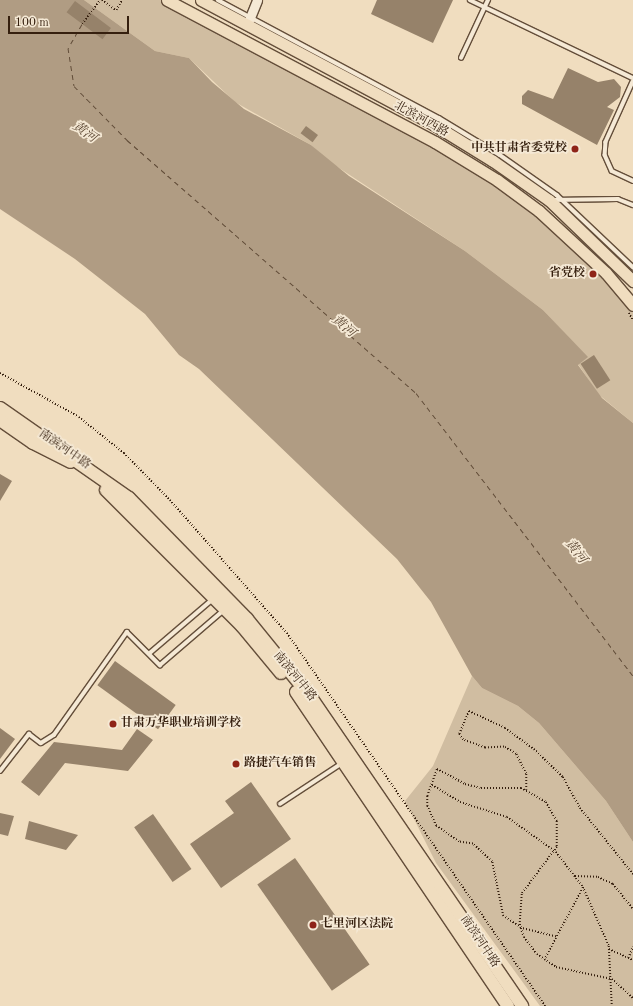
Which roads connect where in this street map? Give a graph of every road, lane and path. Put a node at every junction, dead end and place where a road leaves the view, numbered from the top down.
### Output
1 (101, 0) edge
2 (122, 0) edge
3 (167, 0) edge
4 (201, 0) edge
5 (218, 0) edge
6 (257, 0) edge
7 (470, 0) edge
8 (488, 0) edge
9 (485, 7) junction
10 (248, 20) junction
11 (82, 24) dead end
12 (461, 58) dead end
13 (633, 78) edge
14 (633, 82) edge
15 (633, 181) edge
16 (561, 199) junction
17 (549, 200) junction
18 (633, 205) edge
19 (633, 267) edge
20 (633, 281) edge
21 (631, 310) edge
22 (633, 320) edge
23 (0, 408) edge
24 (0, 420) edge
25 (214, 598) junction
26 (226, 609) junction
27 (150, 653) junction
28 (345, 762) junction
29 (0, 771) edge
30 (432, 785) junction
31 (526, 790) junction
32 (280, 804) dead end
33 (555, 851) junction
34 (633, 874) edge
35 (575, 876) junction
36 (583, 887) junction
37 (633, 909) edge
38 (522, 928) junction
39 (556, 937) junction
40 (633, 947) edge
41 (609, 949) junction
42 (628, 958) junction
43 (544, 960) junction
44 (633, 960) edge
45 (612, 979) junction
46 (633, 998) edge
47 (508, 1006) edge
48 (522, 1006) edge
49 (612, 1006) edge

1 - 2 path
1 - 11 path
3 - 21 main road, 北滨河西路
4 - 10 main road, 北滨河西路
5 - 10 lane
6 - 10 street
7 - 9 lane
8 - 9 lane
9 - 12 lane
9 - 13 lane
10 - 16 lane
10 - 17 main road, 北滨河西路
14 - 15 lane
16 - 17 lane
16 - 18 lane
16 - 19 lane
17 - 20 main road, 北滨河西路
21 - 22 path
23 - 48 highway, 南滨河中路
24 - 25 highway, 南滨河中路
25 - 26 highway, 南滨河中路
25 - 27 lane
26 - 27 lane
26 - 28 highway, 南滨河中路
27 - 29 lane
28 - 32 lane
28 - 47 highway, 南滨河中路
30 - 31 path
30 - 33 path
30 - 38 path
31 - 33 path
31 - 34 path
33 - 35 path
33 - 38 path
35 - 36 path
35 - 37 path
36 - 39 path
36 - 41 path
38 - 39 path
38 - 43 path
39 - 43 path
40 - 42 path
41 - 42 path
41 - 45 path
42 - 44 path
43 - 45 path
45 - 46 path
45 - 49 path

